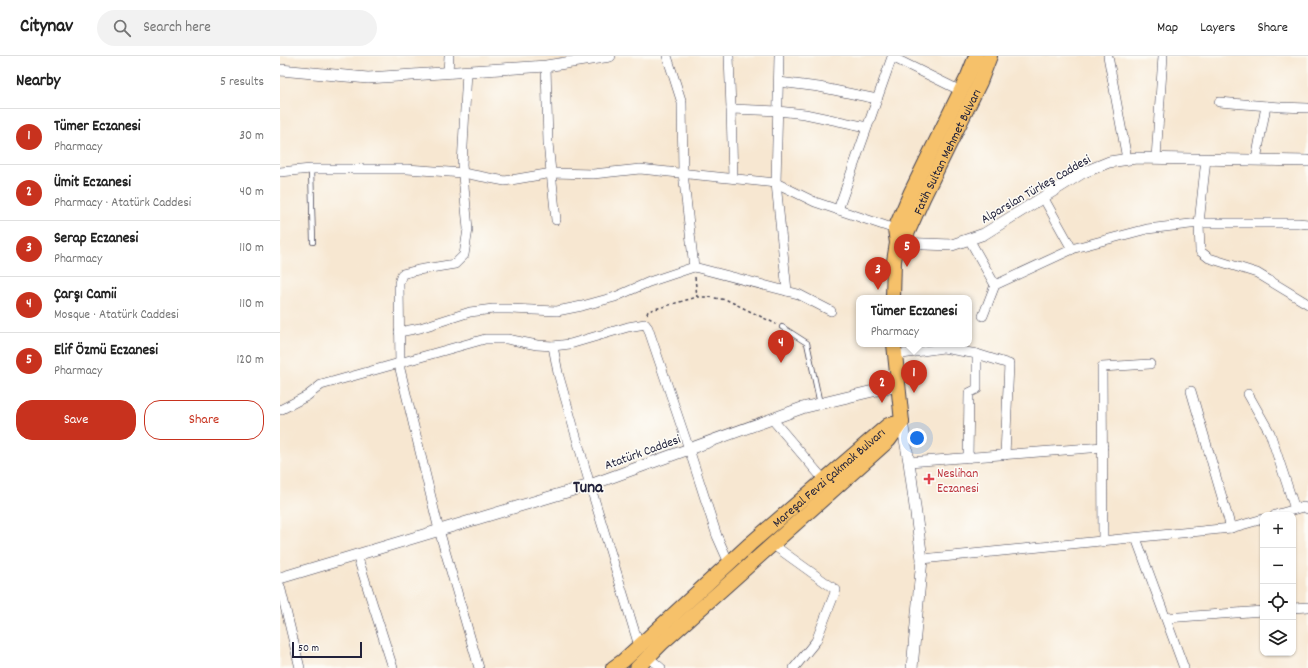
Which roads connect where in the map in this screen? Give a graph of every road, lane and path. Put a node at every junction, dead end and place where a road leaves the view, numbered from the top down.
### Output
1 (449, 56) edge
2 (610, 56) edge
3 (667, 56) edge
4 (729, 56) edge
5 (779, 56) edge
6 (976, 56) edge
7 (990, 56) edge
8 (1108, 56) edge
9 (1163, 56) edge
10 (890, 57) edge
11 (546, 66) junction
12 (280, 70) edge
13 (467, 71) junction
14 (448, 72) junction
15 (779, 82) junction
16 (960, 91) junction
17 (877, 99) junction
18 (1219, 102) dead end
19 (1266, 106) junction
20 (1308, 108) edge
21 (732, 109) junction
22 (778, 111) junction
23 (867, 127) junction
24 (1156, 158) junction
25 (1127, 159) junction
26 (1206, 159) junction
27 (1256, 160) junction
28 (1308, 161) edge
29 (311, 169) junction
30 (280, 172) edge
31 (463, 173) junction
32 (552, 173) junction
33 (683, 173) junction
34 (733, 178) junction
35 (776, 183) junction
36 (1043, 197) junction
37 (838, 210) junction
38 (556, 220) dead end
39 (1199, 223) junction
40 (1308, 224) edge
41 (896, 236) junction
42 (969, 239) junction
43 (313, 242) dead end
44 (1072, 249) junction
45 (694, 267) junction
46 (995, 285) junction
47 (787, 291) junction
48 (893, 295) edge
49 (697, 297) junction
50 (1308, 304) edge
51 (831, 311) dead end
52 (984, 316) dead end
53 (645, 324) junction
54 (782, 327) joint
55 (399, 332) junction
56 (553, 346) junction
57 (895, 348) edge
58 (977, 354) junction
59 (400, 364) junction
60 (1150, 364) dead end
61 (898, 385) junction
62 (1191, 391) dead end
63 (1248, 394) dead end
64 (820, 404) junction
65 (280, 410) edge
66 (772, 419) junction
67 (902, 422) junction
68 (1103, 447) junction
69 (689, 449) junction
70 (1005, 454) junction
71 (968, 458) junction
72 (909, 462) junction
73 (824, 480) junction
74 (590, 485) junction
75 (1296, 509) junction
76 (1308, 509) edge
77 (1286, 512) edge
78 (1260, 520) edge
79 (1231, 528) junction
80 (439, 530) junction
81 (1136, 538) junction
82 (1103, 542) junction
83 (772, 544) junction
84 (357, 555) junction
85 (922, 559) junction
86 (729, 563) junction
87 (280, 578) edge
88 (280, 586) edge
89 (1308, 607) edge
90 (1296, 608) edge
91 (1260, 610) edge
92 (1166, 618) junction
93 (644, 651) junction
94 (300, 668) edge
95 (393, 668) edge
96 (479, 668) edge
97 (613, 668) edge
98 (637, 668) edge
99 (661, 668) edge
100 (794, 668) edge
101 (912, 668) edge
102 (1184, 668) edge

1 - 14 street
2 - 11 street
3 - 33 street
4 - 21 street
5 - 15 street
6 - 16 main road, Fatih Sultan Mehmet Bulvarı
7 - 41 main road, Fatih Sultan Mehmet Bulvarı
8 - 25 street
9 - 24 street
10 - 16 street
10 - 17 street
11 - 13 street
11 - 32 street
12 - 14 street
13 - 14 street
13 - 31 street
15 - 17 street
15 - 22 street
16 - 41 main road, Fatih Sultan Mehmet Bulvarı
17 - 23 street
18 - 19 street
19 - 20 street
19 - 27 street
21 - 22 street
21 - 34 street
22 - 23 street
22 - 35 street
23 - 37 street
24 - 25 street, Alparslan Türkeş Caddesi
24 - 26 street, Alparslan Türkeş Caddesi
25 - 36 street, Alparslan Türkeş Caddesi
26 - 27 street, Alparslan Türkeş Caddesi
26 - 39 street
27 - 28 street, Alparslan Türkeş Caddesi
29 - 30 street
29 - 31 street
29 - 43 lane
31 - 32 street
31 - 55 street
32 - 33 street
32 - 38 street
33 - 34 street
33 - 45 street
34 - 35 street
35 - 37 street
35 - 47 street
36 - 42 street, Alparslan Türkeş Caddesi
36 - 44 street
37 - 41 street
39 - 40 street
39 - 44 street
39 - 50 street
41 - 42 street, Alparslan Türkeş Caddesi
41 - 48 main road, Fatih Sultan Mehmet Bulvarı
42 - 46 street
44 - 46 street
45 - 47 street
45 - 49 path
45 - 55 street
46 - 52 street
47 - 51 street
49 - 53 path
49 - 54 path
53 - 56 street
53 - 69 street
54 - 64 lane
55 - 59 street
56 - 59 street
56 - 74 street
57 - 58 street
57 - 61 main road
58 - 70 street
58 - 71 street
59 - 65 street
59 - 80 street
60 - 68 street
61 - 64 street, Atatürk Caddesi
61 - 67 main road
62 - 79 street
63 - 75 street
64 - 66 street, Atatürk Caddesi
66 - 69 street, Atatürk Caddesi
66 - 73 street
67 - 72 street
67 - 73 main road, Mareşal Fevzi Çakmak Bulvarı
67 - 83 main road, Mareşal Fevzi Çakmak Bulvarı
68 - 70 street
68 - 82 street
69 - 74 street, Atatürk Caddesi
69 - 86 street
70 - 71 street
71 - 72 street
72 - 85 street
73 - 86 main road, Mareşal Fevzi Çakmak Bulvarı
74 - 80 street, Atatürk Caddesi
74 - 93 street
75 - 76 street
75 - 77 street
78 - 79 street
79 - 81 street
80 - 84 street, Atatürk Caddesi
80 - 96 street
81 - 82 street
81 - 92 street
82 - 85 street
83 - 93 main road, Mareşal Fevzi Çakmak Bulvarı
83 - 100 street
84 - 87 street, Atatürk Caddesi
84 - 95 street
85 - 101 street
86 - 93 main road, Mareşal Fevzi Çakmak Bulvarı
88 - 94 street
89 - 90 street
91 - 92 street
92 - 102 street
93 - 97 main road, Mareşal Fevzi Çakmak Bulvarı
93 - 98 main road, Mareşal Fevzi Çakmak Bulvarı
93 - 99 street

